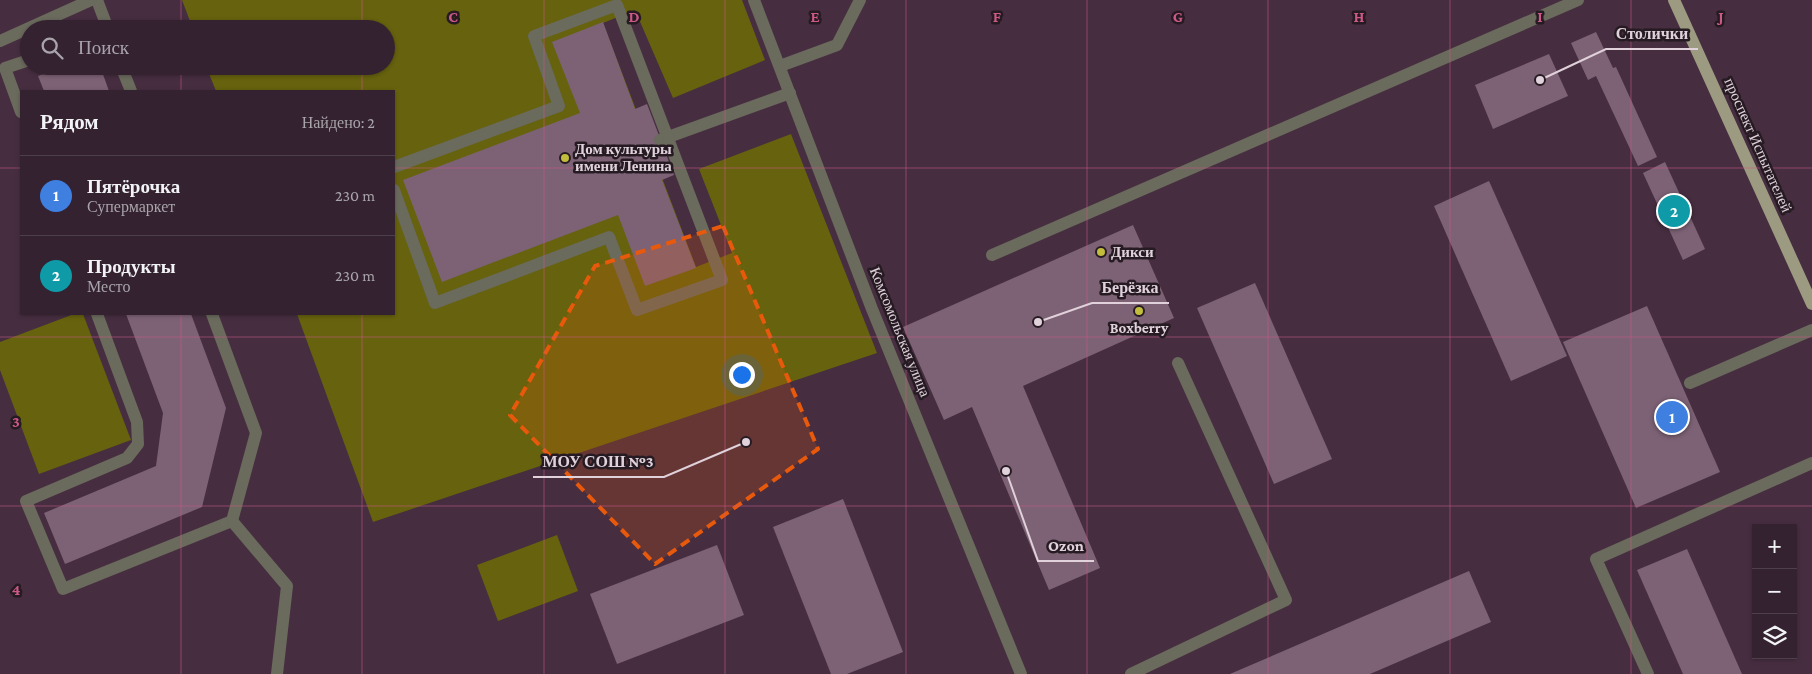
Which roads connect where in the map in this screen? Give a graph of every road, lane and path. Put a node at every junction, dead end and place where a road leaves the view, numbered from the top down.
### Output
1 (91, 0) edge
2 (97, 0) edge
3 (754, 0) edge
4 (860, 0) edge
5 (1578, 0) edge
6 (1674, 0) edge
7 (47, 20) edge
8 (105, 20) edge
9 (20, 32) edge
10 (0, 41) edge
11 (20, 63) edge
12 (780, 66) junction
13 (124, 75) edge
14 (130, 90) edge
15 (790, 93) junction
16 (20, 109) edge
17 (664, 139) junction
18 (395, 167) edge
19 (395, 193) edge
20 (992, 255) dead end
21 (1812, 304) edge
22 (97, 315) edge
23 (212, 315) edge
24 (1812, 330) edge
25 (1178, 363) dead end
26 (1690, 383) dead end
27 (1812, 463) edge
28 (232, 521) junction
29 (277, 674) edge
30 (1021, 674) edge
31 (1131, 674) edge
32 (1648, 674) edge

1 - 7 street
2 - 8 street
3 - 12 street, Комсомольская улица
4 - 12 street
5 - 20 street
6 - 21 main road, проспект Испытателей
9 - 10 street
11 - 16 street
12 - 15 street, Комсомольская улица
13 - 14 street
15 - 17 street
15 - 30 street, Комсомольская улица
17 - 18 street
17 - 19 street
22 - 28 street
23 - 28 street
24 - 26 street
25 - 31 street
27 - 32 street
28 - 29 street

